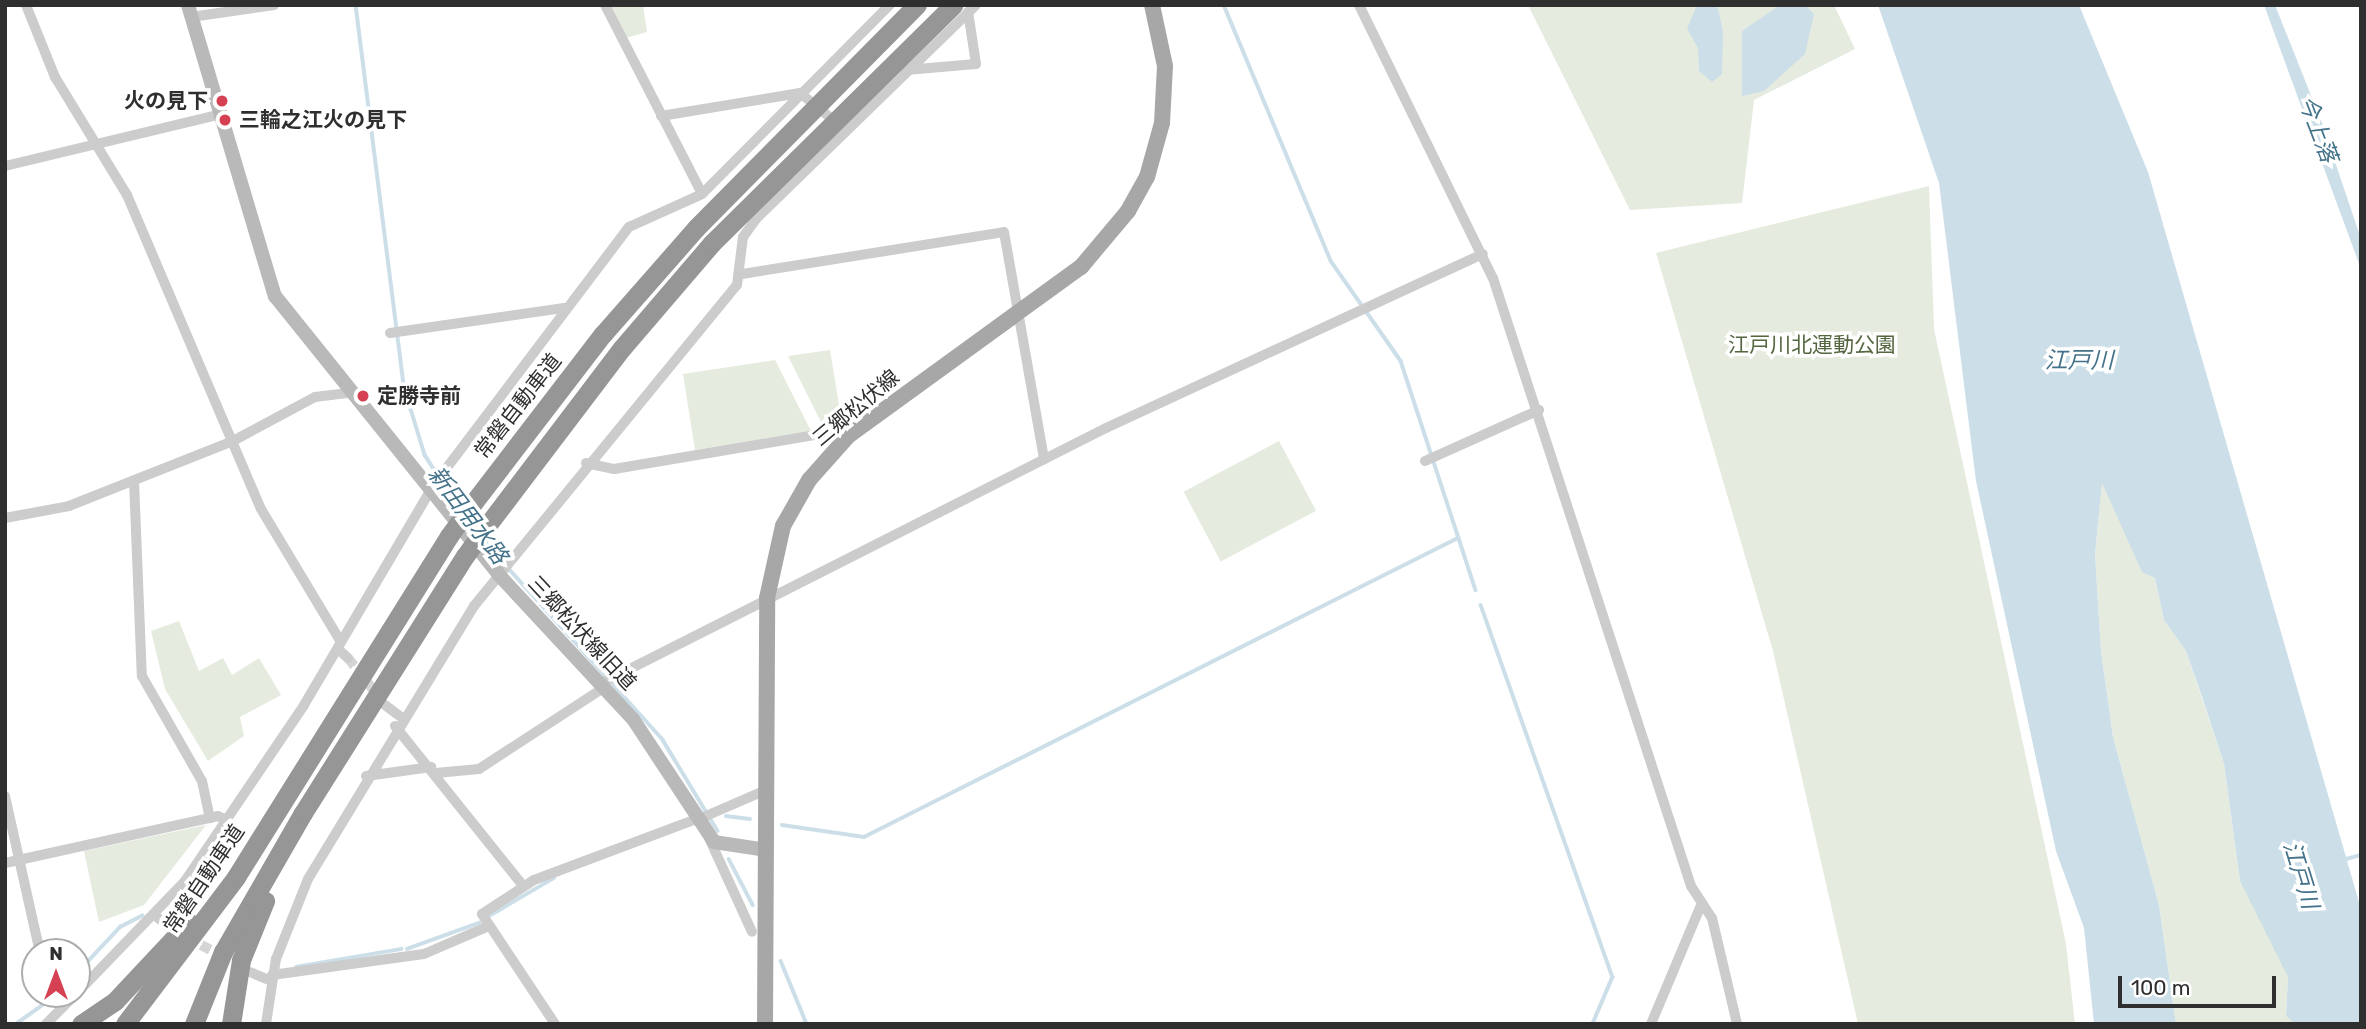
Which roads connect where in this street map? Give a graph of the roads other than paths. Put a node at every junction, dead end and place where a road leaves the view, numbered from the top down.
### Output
1 (26, 5) edge
2 (274, 5) edge
3 (605, 5) edge
4 (890, 5) edge
5 (917, 5) edge
6 (1152, 5) edge
7 (1359, 5) edge
8 (966, 8) edge
9 (190, 11) edge
10 (906, 70) junction
11 (800, 93) junction
12 (218, 115) junction
13 (662, 116) junction
14 (844, 130) junction
15 (97, 144) junction
16 (5, 166) edge
17 (705, 190) junction
18 (750, 228) junction
19 (1483, 254) junction
20 (742, 274) junction
21 (564, 308) junction
22 (1016, 314) junction
23 (390, 333) dead end
24 (353, 391) junction
25 (1539, 410) junction
26 (820, 434) dead end
27 (231, 442) junction
28 (1044, 460) junction
29 (1425, 461) dead end
30 (586, 463) junction
31 (134, 481) junction
32 (433, 489) junction
33 (5, 519) edge
34 (504, 569) junction
35 (767, 598) junction
36 (342, 649) junction
37 (603, 685) junction
38 (385, 705) tunnel mouth
39 (338, 708) junction
40 (398, 722) junction
41 (434, 770) junction
42 (366, 776) junction
43 (766, 790) junction
44 (5, 796) edge
45 (303, 813) junction
46 (210, 818) junction
47 (227, 820) junction
48 (701, 823) junction
49 (766, 850) junction
50 (20, 859) junction
51 (5, 863) edge
52 (523, 886) junction
53 (1700, 905) junction
54 (157, 917) junction
55 (488, 926) junction
56 (172, 930) dead end
57 (752, 932) dead end
58 (37, 938) edge
59 (250, 972) dead end
60 (271, 978) junction
61 (91, 979) edge
62 (61, 1008) edge
63 (1734, 1021) edge
64 (46, 1024) edge
65 (81, 1024) edge
66 (125, 1024) edge
67 (194, 1024) edge
68 (230, 1024) edge
69 (266, 1024) edge
70 (555, 1024) edge
71 (765, 1024) edge
72 (1651, 1024) edge

1 - 15 street
2 - 9 street
3 - 13 street
4 - 11 street
5 - 39 highway, 常磐自動車道, bridge
6 - 22 main road, 三郷松伏線
7 - 19 street
8 - 10 street
8 - 10 street
8 - 45 highway, bridge
9 - 12 street, 三郷松伏線旧道
10 - 14 street
11 - 13 street
11 - 14 street
11 - 17 street
12 - 15 street
12 - 24 street, 三郷松伏線旧道
13 - 17 street
14 - 18 street
15 - 16 street
15 - 27 street
17 - 18 street
17 - 21 street
18 - 20 street
19 - 25 street
19 - 28 street
20 - 22 street
20 - 30 street
21 - 23 street
21 - 32 street
22 - 28 street
22 - 35 main road, 三郷松伏線
24 - 27 street
24 - 32 street, 三郷松伏線旧道
25 - 29 street
25 - 53 street
26 - 30 street
27 - 31 street
27 - 36 street
28 - 35 street
30 - 34 street
31 - 33 street
31 - 46 street
32 - 34 street, 三郷松伏線旧道
32 - 36 street
34 - 37 street, 三郷松伏線旧道
34 - 40 street
35 - 37 street
35 - 43 main road, 三郷松伏線
36 - 47 street
37 - 41 street
37 - 48 street, 三郷松伏線旧道
38 - 40 street
39 - 65 highway
39 - 66 highway, 常磐自動車道
40 - 41 street
40 - 42 street
41 - 42 street
41 - 52 street
42 - 60 street
43 - 48 street
43 - 49 main road, 三郷松伏線
44 - 50 street
45 - 67 highway
45 - 68 highway
46 - 47 street
46 - 50 street
47 - 54 street
48 - 49 street, 三郷松伏線旧道
48 - 52 street
48 - 57 street
49 - 71 main road, 三郷松伏線
50 - 51 street
50 - 58 street
52 - 55 street
53 - 63 street
53 - 72 street
54 - 56 street
54 - 61 street
55 - 60 street
55 - 70 street
59 - 60 street
60 - 69 street
62 - 64 street

